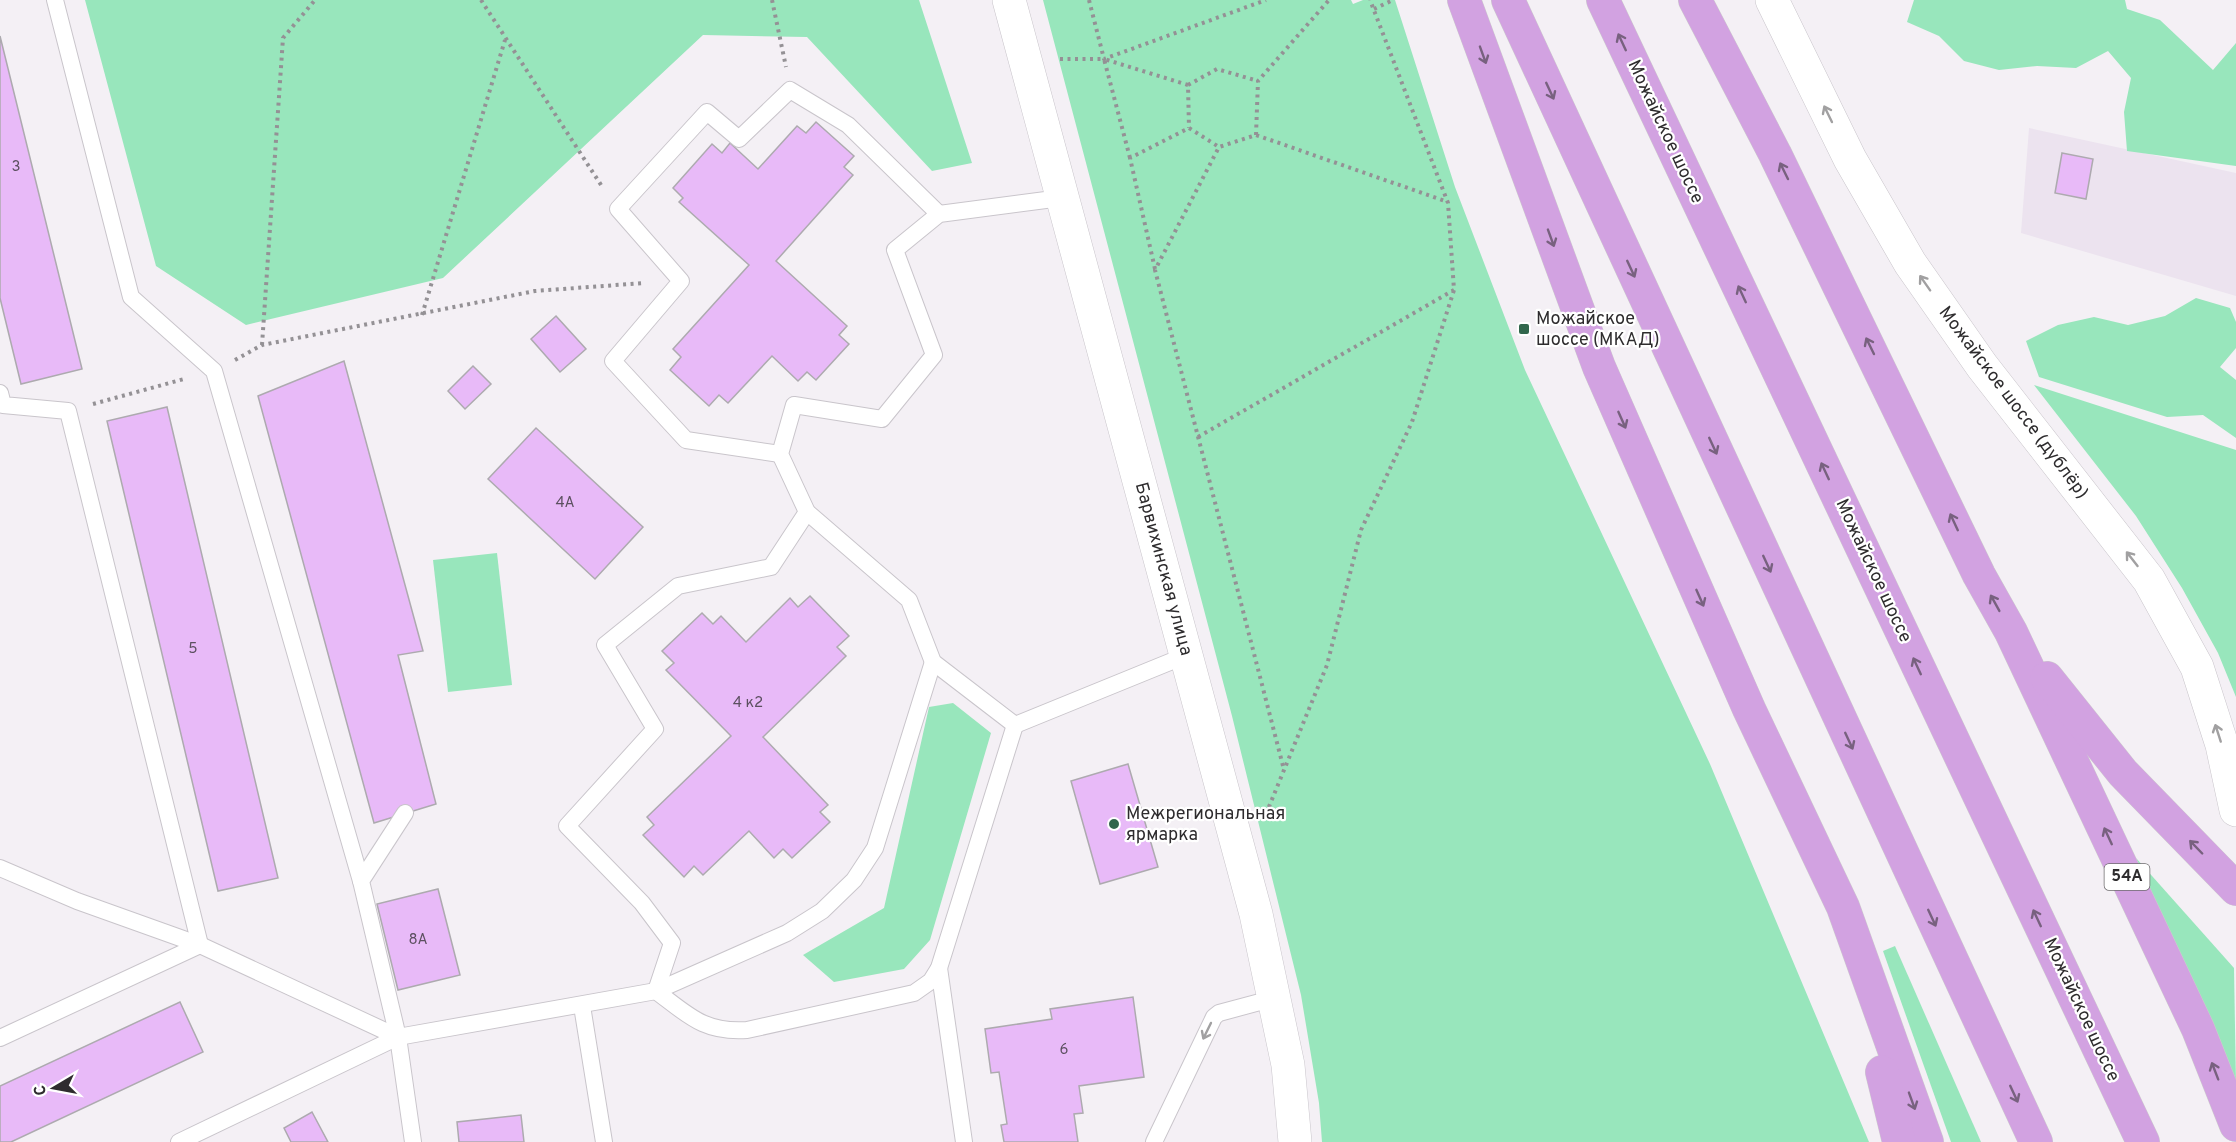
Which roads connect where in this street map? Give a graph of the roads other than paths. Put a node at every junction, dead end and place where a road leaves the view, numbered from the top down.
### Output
1 (55, 0) edge
2 (1009, 0) edge
3 (1464, 0) edge
4 (1508, 0) edge
5 (1603, 0) edge
6 (1695, 0) edge
7 (1772, 0) edge
8 (1061, 198) junction
9 (939, 214) junction
10 (0, 393) edge
11 (780, 454) junction
12 (807, 512) junction
13 (2011, 632) junction
14 (1186, 655) junction
15 (933, 662) junction
16 (1015, 725) junction
17 (2236, 810) edge
18 (405, 813) dead end
19 (0, 868) edge
20 (361, 881) junction
21 (2236, 889) edge
22 (1842, 907) junction
23 (200, 945) junction
24 (939, 968) junction
25 (656, 991) junction
26 (1275, 998) junction
27 (582, 1006) junction
28 (398, 1037) junction
29 (0, 1038) edge
30 (2236, 1125) edge
31 (179, 1142) edge
32 (414, 1142) edge
33 (604, 1142) edge
34 (964, 1142) edge
35 (1154, 1142) edge
36 (1295, 1142) edge
37 (1899, 1142) edge
38 (1927, 1142) edge
39 (2036, 1142) edge
40 (2144, 1142) edge

1 - 20 lane
2 - 8 street, Барвихинская улица
3 -> 22 main road
4 -> 39 main road
40 -> 5 main road, Можайское шоссе
13 -> 6 main road
17 -> 7 street, Можайское шоссе (дублёр)
8 - 9 lane
8 - 14 street, Барвихинская улица
9 - 11 lane
9 - 11 lane
10 - 23 lane
11 - 12 lane
12 - 15 lane
12 - 25 lane
21 -> 13 main road
30 -> 13 main road, 54А
14 - 16 lane
14 - 26 street, Барвихинская улица
15 - 16 lane
15 - 25 lane
16 - 24 lane
18 - 20 lane
19 - 23 lane
20 - 28 lane
22 - 37 main road
22 -> 38 main road
23 - 28 lane
23 - 29 lane
24 - 25 lane
24 - 34 lane
25 - 27 lane
26 -> 35 lane
26 - 36 street, Барвихинская улица
27 - 28 lane
27 - 33 lane
28 - 31 lane
28 - 32 lane

